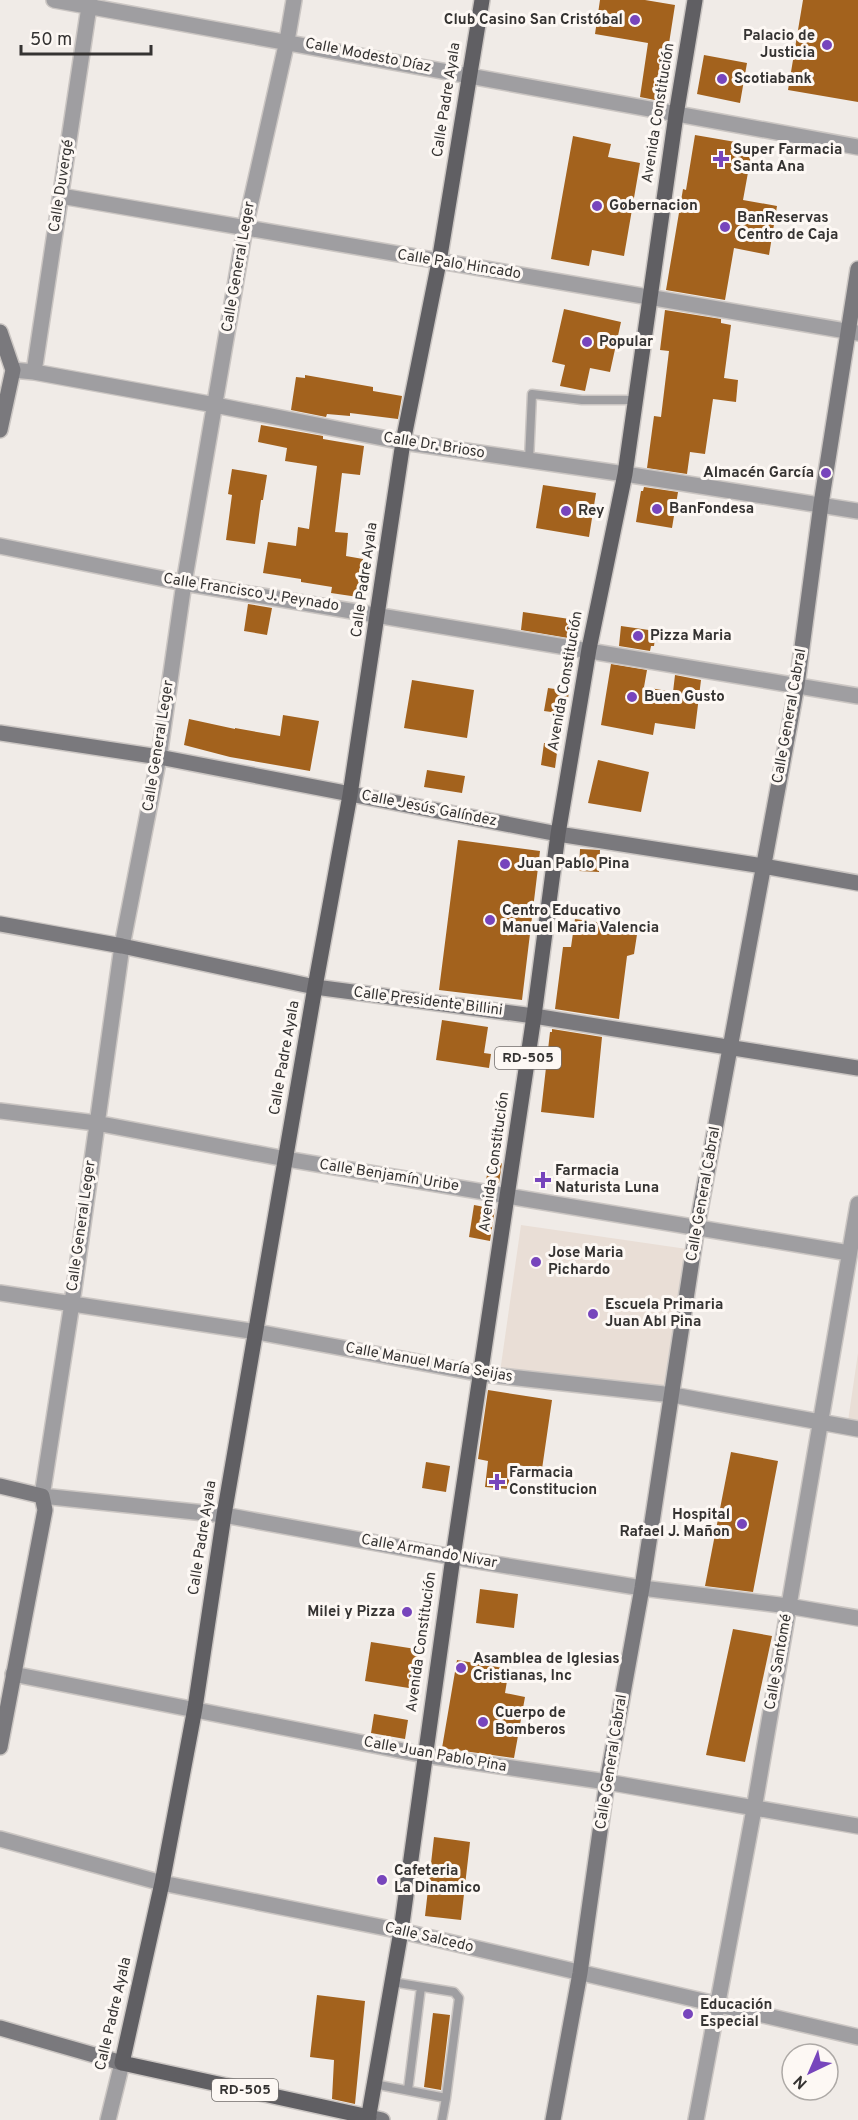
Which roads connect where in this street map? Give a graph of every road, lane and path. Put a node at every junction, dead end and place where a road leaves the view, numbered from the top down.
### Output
1 (54, 0) edge
2 (294, 0) edge
3 (482, 0) edge
4 (695, 0) edge
5 (90, 3) edge
6 (287, 41) junction
7 (468, 75) junction
8 (676, 115) junction
9 (858, 147) edge
10 (61, 196) junction
11 (245, 228) junction
12 (439, 262) junction
13 (858, 268) edge
14 (651, 296) junction
15 (0, 332) edge
16 (853, 332) edge
17 (13, 370) junction
18 (34, 372) junction
19 (636, 400) junction
20 (215, 405) junction
21 (0, 423) edge
22 (404, 442) junction
23 (529, 460) junction
24 (625, 474) junction
25 (821, 504) junction
26 (858, 511) edge
27 (0, 546) edge
28 (184, 582) junction
29 (379, 614) junction
30 (589, 649) junction
31 (797, 685) junction
32 (858, 696) edge
33 (0, 733) edge
34 (159, 758) junction
35 (350, 795) junction
36 (558, 834) junction
37 (763, 866) junction
38 (858, 884) edge
39 (0, 924) edge
40 (122, 946) junction
41 (315, 987) junction
42 (534, 1016) junction
43 (731, 1046) junction
44 (858, 1068) edge
45 (0, 1111) edge
46 (96, 1124) junction
47 (286, 1159) junction
48 (508, 1196) junction
49 (858, 1204) edge
50 (697, 1227) junction
51 (849, 1252) junction
52 (0, 1293) edge
53 (72, 1303) junction
54 (257, 1332) junction
55 (482, 1374) junction
56 (673, 1395) junction
57 (819, 1423) junction
58 (858, 1429) edge
59 (0, 1486) edge
60 (42, 1496) junction
61 (224, 1515) junction
62 (453, 1557) junction
63 (642, 1587) junction
64 (788, 1606) junction
65 (858, 1618) edge
66 (13, 1674) junction
67 (195, 1708) junction
68 (0, 1747) edge
69 (424, 1755) junction
70 (607, 1782) junction
71 (754, 1809) junction
72 (858, 1826) edge
73 (0, 1839) edge
74 (162, 1882) junction
75 (401, 1931) junction
76 (580, 1973) junction
77 (392, 1982) junction
78 (421, 1987) junction
79 (718, 2005) junction
80 (0, 2028) edge
81 (858, 2037) edge
82 (122, 2064) junction
83 (374, 2084) junction
84 (408, 2090) junction
85 (446, 2098) junction
86 (373, 2119) edge
87 (108, 2120) edge
88 (442, 2120) edge
89 (553, 2120) edge
90 (696, 2120) edge

1 - 5 street, Calle Modesto Díaz
2 - 6 street, Calle General Leger
3 - 7 main road, Calle Padre Ayala
4 - 8 main road, Avenida Constitución / RD-505
5 - 6 street, Calle Modesto Díaz
5 - 10 street, Calle Duvergé
6 - 7 street, Calle Modesto Díaz
6 - 11 street, Calle General Leger
7 - 8 street, Calle Modesto Díaz
7 - 12 main road, Calle Padre Ayala
8 - 9 street, Calle Modesto Díaz
8 - 14 main road, Avenida Constitución / RD-505
10 - 11 street, Calle Palo Hincado
10 - 18 street, Calle Duvergé
11 - 12 street, Calle Palo Hincado
11 - 20 street, Calle General Leger
12 - 14 street, Calle Palo Hincado
12 - 22 main road, Calle Padre Ayala
13 - 16 street, Calle General Cabral
14 - 16 street, Calle Palo Hincado
14 - 19 main road, Avenida Constitución / RD-505
15 - 17 street
16 - 25 street, Calle General Cabral
17 - 18 street, Calle Dr. Brioso
17 - 21 street
18 - 20 street, Calle Dr. Brioso
19 - 23 lane
19 - 24 main road, Avenida Constitución / RD-505
20 - 22 street, Calle Dr. Brioso
20 - 28 street, Calle General Leger
22 - 23 street, Calle Dr. Brioso
22 - 29 main road, Calle Padre Ayala
23 - 24 street, Calle Dr. Brioso
24 - 25 street, Calle Dr. Brioso
24 - 30 main road, Avenida Constitución / RD-505
25 - 26 street, Calle Dr. Brioso
25 - 31 street, Calle General Cabral
27 - 28 street, Calle Francisco J. Peynado
28 - 29 street, Calle Francisco J. Peynado
28 - 34 street, Calle General Leger
29 - 30 street, Calle Francisco J. Peynado
29 - 35 main road, Calle Padre Ayala
30 - 31 street, Calle Francisco J. Peynado
30 - 36 main road, Avenida Constitución / RD-505
31 - 32 street, Calle Francisco J. Peynado
31 - 37 street, Calle General Cabral
33 - 34 street, Calle Jesús Galíndez
34 - 35 street, Calle Jesús Galíndez
34 - 40 street, Calle General Leger
35 - 36 street, Calle Jesús Galíndez
35 - 41 main road, Calle Padre Ayala
36 - 37 street, Calle Jesús Galíndez
36 - 42 main road, Avenida Constitución / RD-505
37 - 38 street, Calle Jesús Galíndez
37 - 43 street, Calle General Cabral
39 - 40 street, Calle Presidente Billini
40 - 41 street, Calle Presidente Billini
40 - 46 street, Calle General Leger
41 - 42 street, Calle Presidente Billini
41 - 47 main road, Calle Padre Ayala
42 - 43 street, Calle Presidente Billini
42 - 48 main road, Avenida Constitución / RD-505
43 - 44 street, Calle Presidente Billini
43 - 50 street, Calle General Cabral
45 - 46 street, Calle Benjamín Uribe
46 - 47 street, Calle Benjamín Uribe
46 - 53 street, Calle General Leger
47 - 48 street, Calle Benjamín Uribe
47 - 54 main road, Calle Padre Ayala
48 - 50 street, Calle Benjamín Uribe
48 - 55 main road, Avenida Constitución / RD-505
49 - 51 street, Calle Santomé
50 - 51 street, Calle Benjamín Uribe
50 - 56 street, Calle General Cabral
51 - 57 street, Calle Santomé
52 - 53 street, Calle Manuel María Seijas
53 - 54 street, Calle Manuel María Seijas
53 - 60 street, Calle General Leger
54 - 55 street, Calle Manuel María Seijas
54 - 61 main road, Calle Padre Ayala
55 - 56 street, Calle Manuel María Seijas
55 - 62 main road, Avenida Constitución / RD-505
56 - 57 street, Calle Manuel María Seijas
56 - 63 street, Calle General Cabral
57 - 58 street, Calle Manuel María Seijas
57 - 64 street, Calle Santomé
59 - 60 street, Calle Armando Nivar
60 - 61 street, Calle Armando Nivar
60 - 66 street
61 - 62 street, Calle Armando Nivar
61 - 67 main road, Calle Padre Ayala
62 - 63 street, Calle Armando Nivar
62 - 69 main road, Avenida Constitución / RD-505
63 - 64 street, Calle Armando Nivar
63 - 70 street, Calle General Cabral
64 - 65 street, Calle Armando Nivar
64 - 71 street, Calle Santomé
66 - 67 street, Calle Juan Pablo Pina
66 - 68 street
67 - 69 street, Calle Juan Pablo Pina
67 - 74 main road, Calle Padre Ayala
69 - 70 street, Calle Juan Pablo Pina
69 - 75 main road, Avenida Constitución / RD-505
70 - 71 street, Calle Juan Pablo Pina
70 - 76 street, Calle General Cabral
71 - 72 street, Calle Juan Pablo Pina
71 - 79 street, Calle Santomé
73 - 74 street, Calle Salcedo
74 - 75 street, Calle Salcedo
74 - 82 main road, Calle Padre Ayala
75 - 76 street, Calle Salcedo
75 - 77 main road, Avenida Constitución / RD-505
76 - 79 street, Calle Salcedo
76 - 89 street, Calle General Cabral
77 - 78 lane
77 - 83 main road, Avenida Constitución / RD-505
78 - 84 lane
78 - 85 lane
79 - 81 street, Calle Salcedo
79 - 90 street, Calle Santomé
80 - 82 street
82 - 86 main road, RD-505
82 - 87 street, Calle Padre Ayala
83 - 84 lane
83 - 86 main road, Avenida Constitución / RD-505
84 - 85 lane
85 - 88 lane

